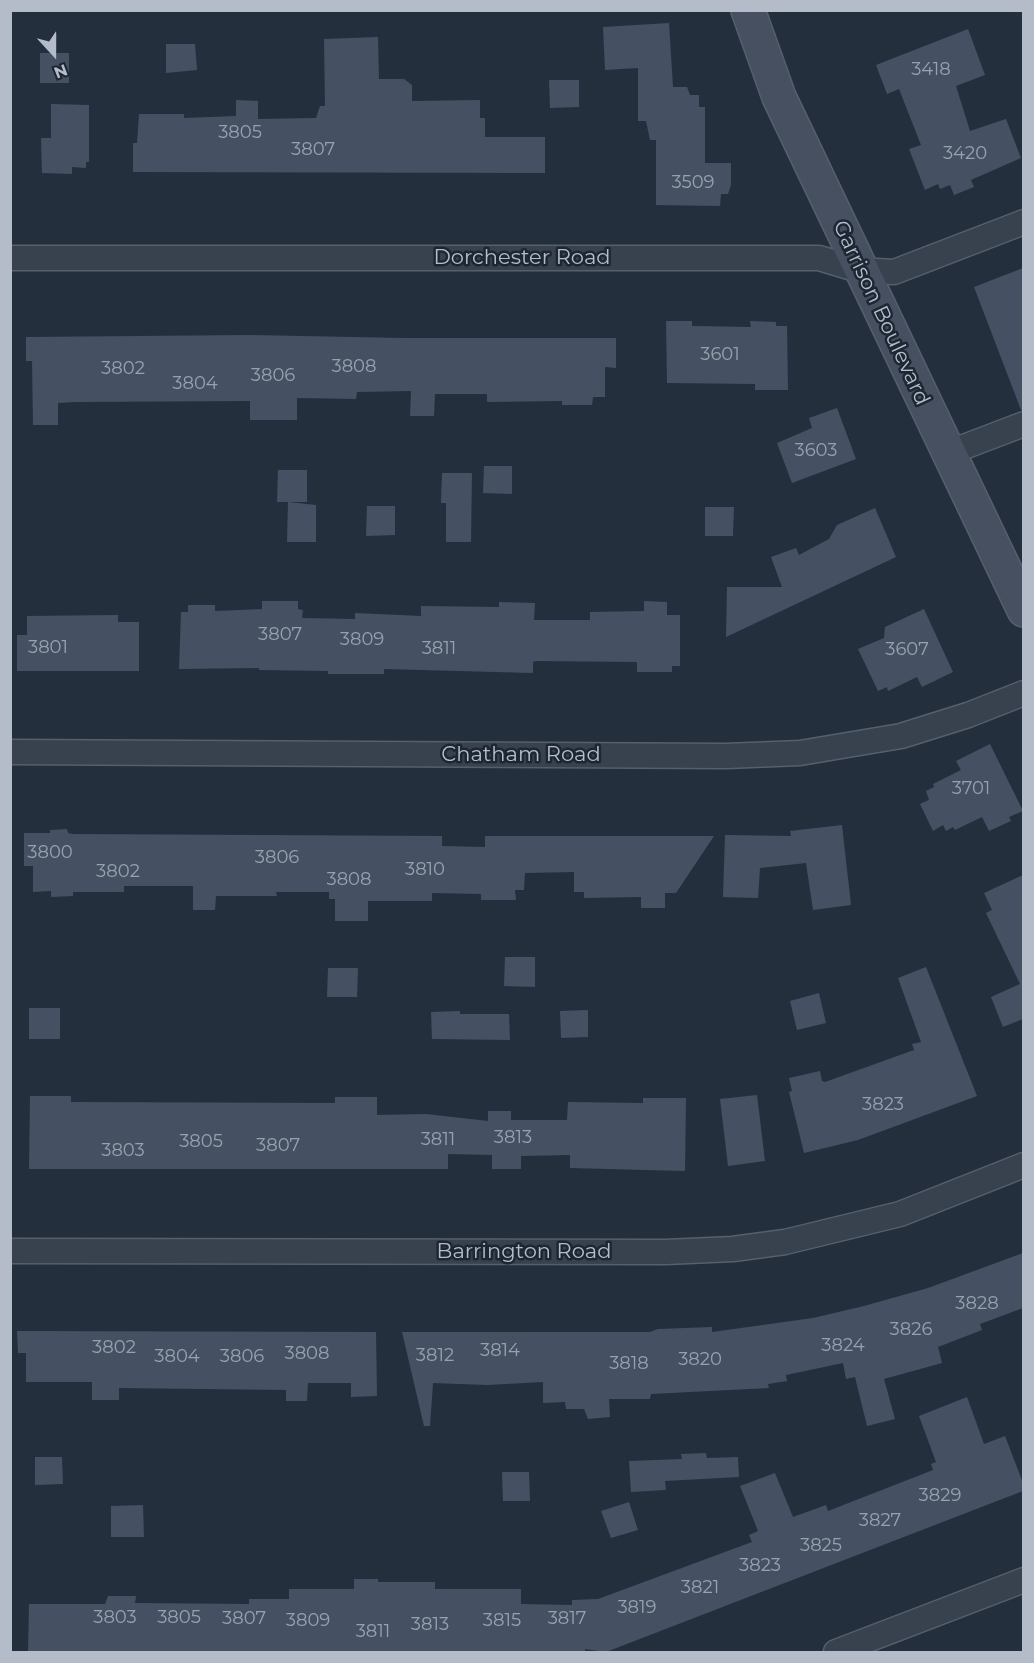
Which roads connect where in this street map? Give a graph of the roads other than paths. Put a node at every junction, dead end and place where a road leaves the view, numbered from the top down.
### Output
1 (748, 10) edge
2 (1023, 222) edge
3 (10, 258) edge
4 (859, 270) junction
5 (1023, 424) edge
6 (948, 453) junction
7 (1023, 610) edge
8 (1023, 693) edge
9 (10, 752) edge
10 (1023, 1166) edge
11 (10, 1251) edge
12 (1023, 1580) edge
13 (836, 1653) edge

1 - 4 main road, Garrison Boulevard
2 - 4 street, Dorchester Road
3 - 4 street, Dorchester Road
4 - 6 main road, Garrison Boulevard
5 - 6 street
6 - 7 main road, Garrison Boulevard
8 - 9 street, Chatham Road
10 - 11 street, Barrington Road
12 - 13 street

